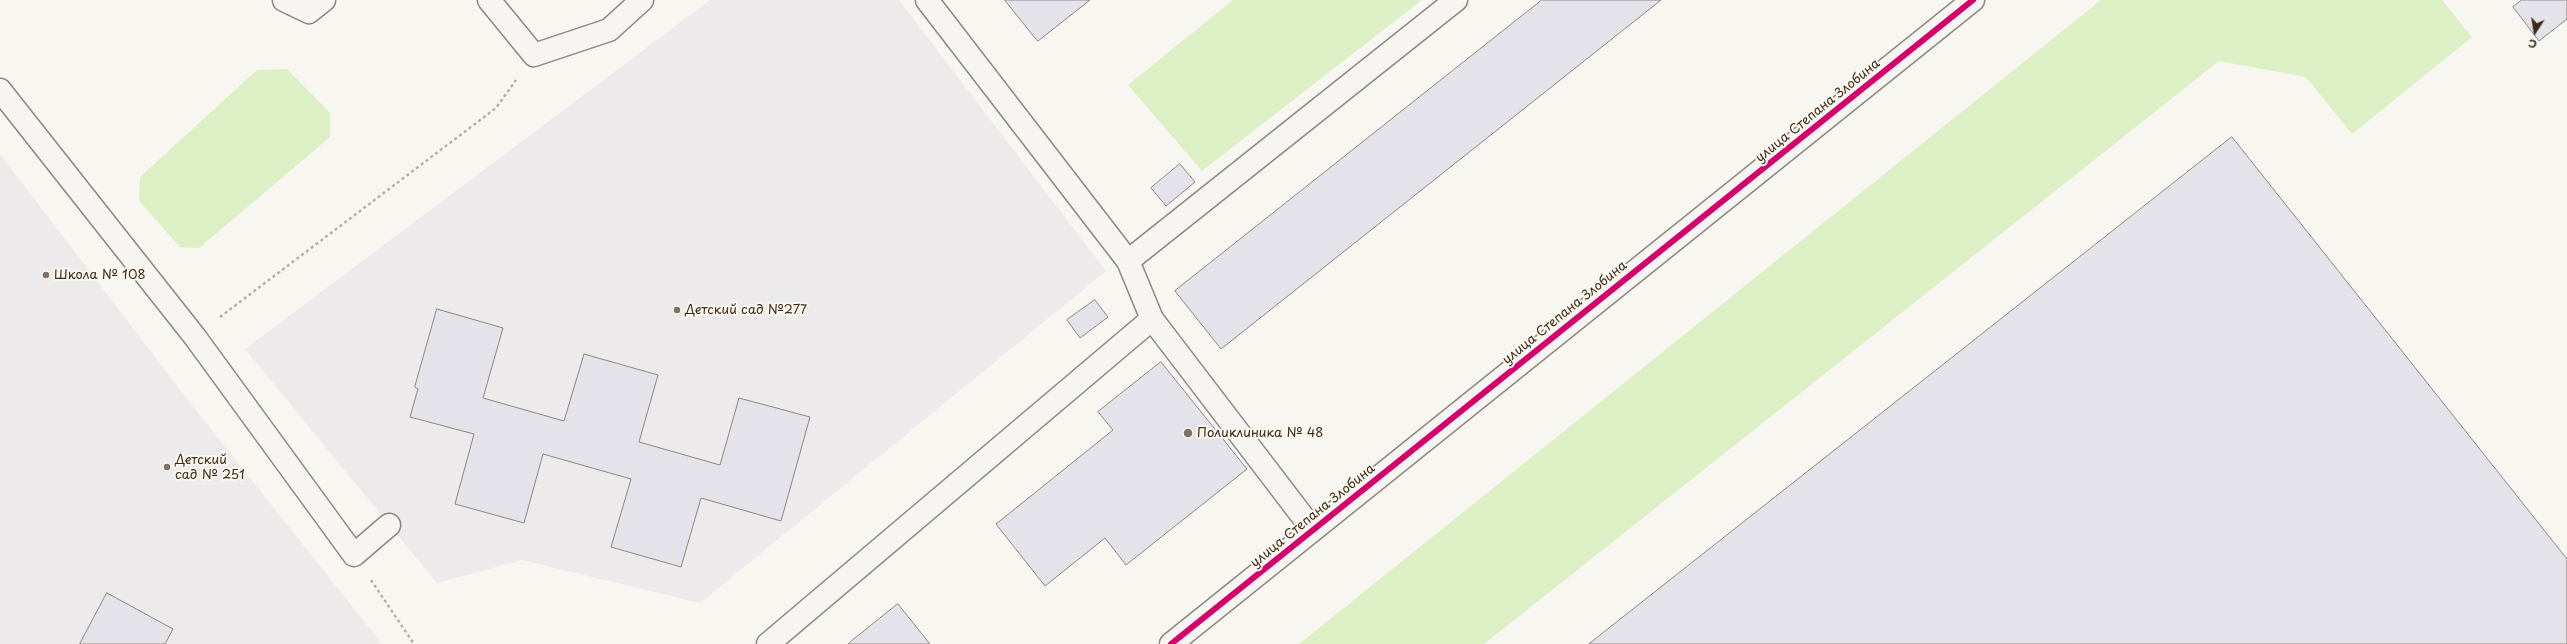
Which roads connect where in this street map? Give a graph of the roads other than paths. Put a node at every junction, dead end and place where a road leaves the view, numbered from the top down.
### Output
1 (284, 0) edge
2 (324, 0) edge
3 (489, 0) edge
4 (642, 0) edge
5 (927, 0) edge
6 (1456, 0) edge
7 (1973, 0) edge
8 (0, 90) edge
9 (1128, 260) junction
10 (1152, 319) junction
11 (389, 525) dead end
12 (1313, 530) junction
13 (768, 644) edge
14 (1171, 644) edge

1 - 2 street
3 - 4 street
5 - 9 street
6 - 9 street
7 - 12 street, улица Степана Злобина
8 - 11 street
9 - 10 street
10 - 12 street
10 - 13 street
12 - 14 street, улица Степана Злобина

